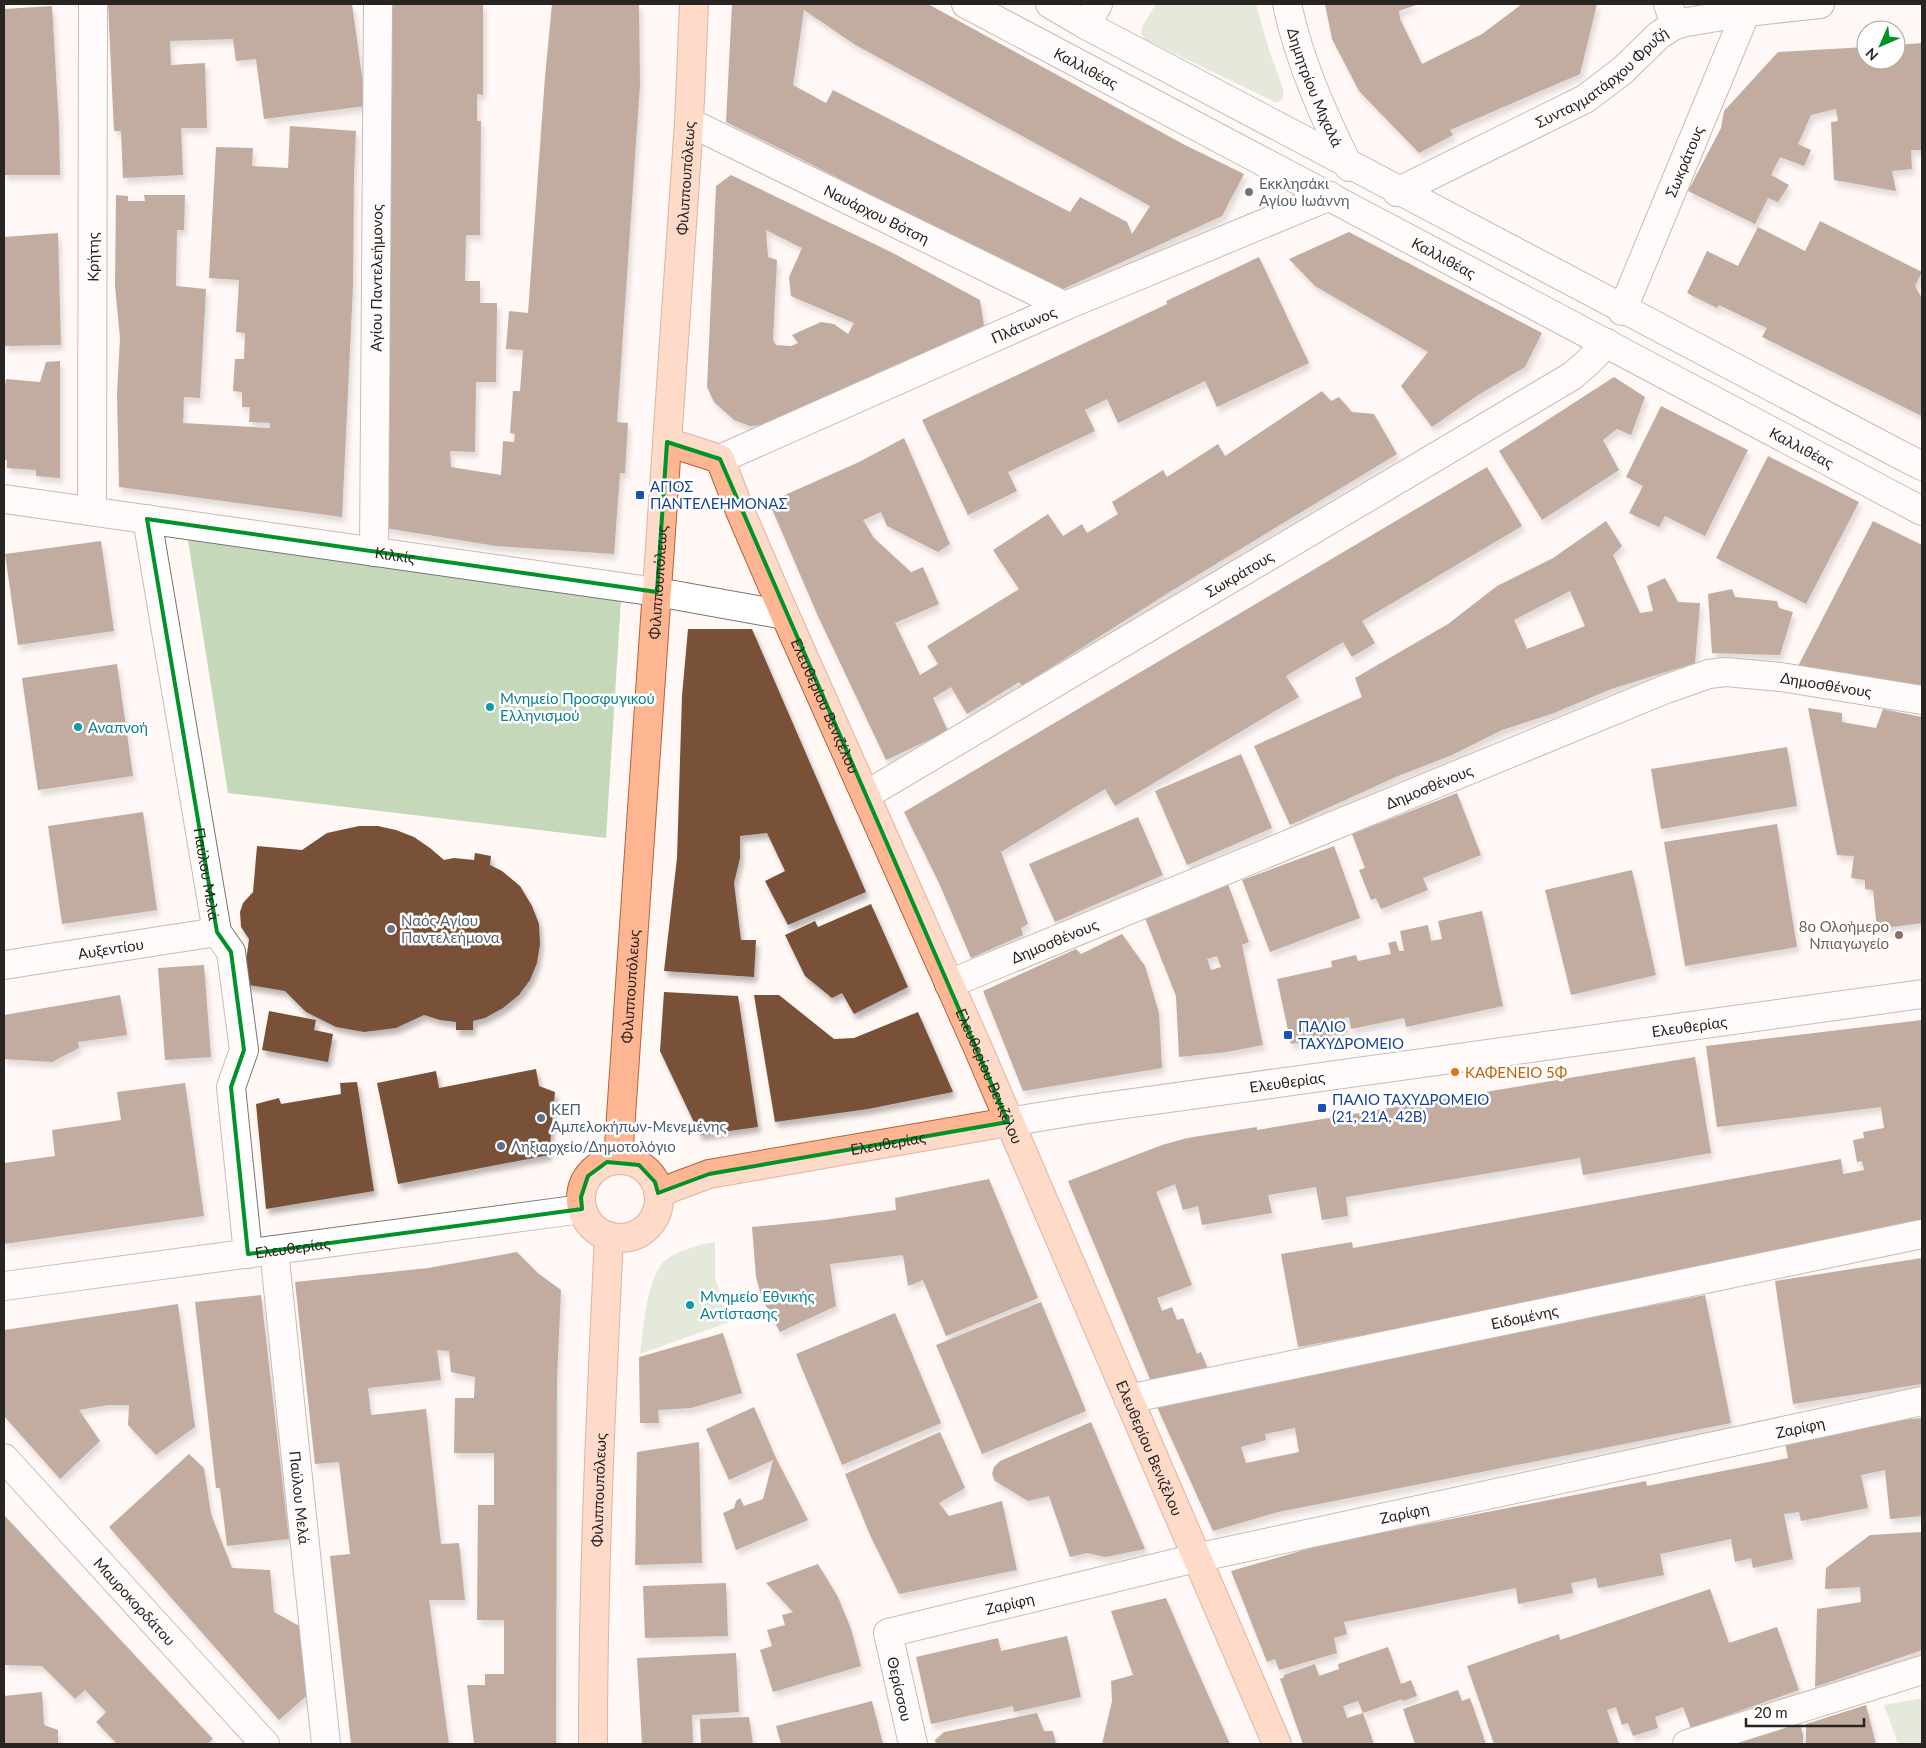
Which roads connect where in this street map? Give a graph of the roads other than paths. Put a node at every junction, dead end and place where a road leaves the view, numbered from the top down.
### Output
1 (92, 4) edge
2 (378, 4) edge
3 (694, 4) edge
4 (966, 4) edge
5 (1050, 4) edge
6 (1287, 4) edge
7 (1820, 4) edge
8 (1746, 12) junction
9 (1092, 14) edge
10 (1671, 14) edge
11 (689, 122) junction
12 (1349, 166) junction
13 (1397, 192) junction
14 (1330, 196) junction
15 (1065, 306) junction
16 (1622, 311) junction
17 (1607, 342) junction
18 (667, 442) junction
19 (720, 459) junction
20 (1922, 466) edge
21 (4, 498) edge
22 (92, 511) junction
23 (1922, 511) edge
24 (146, 519) junction
25 (374, 552) junction
26 (657, 592) junction
27 (786, 615) junction
28 (1922, 700) edge
29 (866, 795) junction
30 (217, 932) junction
31 (4, 966) edge
32 (949, 984) junction
33 (1922, 994) edge
34 (1008, 1122) junction
35 (618, 1160) junction
36 (658, 1193) junction
37 (582, 1209) junction
38 (1922, 1234) edge
39 (609, 1236) junction
40 (274, 1250) junction
41 (248, 1254) junction
42 (4, 1286) edge
43 (1128, 1399) junction
44 (1922, 1402) edge
45 (4, 1458) edge
46 (1196, 1558) junction
47 (888, 1633) joint
48 (1922, 1670) edge
49 (265, 1744) edge
50 (326, 1744) edge
51 (593, 1744) edge
52 (913, 1744) edge
53 (1276, 1744) edge
54 (1687, 1744) edge

1 - 22 street, Κρήτης
2 - 25 street, Αγίου Παντελεήμονος
3 - 11 main road, Φιλιππουπόλεως
4 - 14 street, Καλλιθέας
5 - 9 street
6 - 12 street, Δημητρίου Μιχαλά
7 - 8 street, Συνταγματάρχου Φρυζή
8 - 10 street, Συνταγματάρχου Φρυζή
8 - 16 street, Σωκράτους
9 - 12 street
10 - 13 street, Συνταγματάρχου Φρυζή
11 - 15 street, Ναυάρχου Βότση
11 - 18 main road, Φιλιππουπόλεως
12 - 13 street
13 - 16 street
14 - 15 street, Πλάτωνος
14 - 17 street, Καλλιθέας
15 - 19 street, Πλάτωνος
16 - 20 street
17 - 23 street, Καλλιθέας
17 - 29 street, Σωκράτους
18 - 19 main road
18 - 26 main road, Φιλιππουπόλεως
19 - 27 main road, Ελευθερίου Βενιζέλου
21 - 22 street, Κιλκίς
22 - 24 street, Κιλκίς
24 - 25 street, Κιλκίς
24 - 30 street, Παύλου Μελά
25 - 26 street, Κιλκίς
26 - 27 street, Κιλκίς
26 - 35 main road, Φιλιππουπόλεως
27 - 29 main road, Ελευθερίου Βενιζέλου
28 - 32 street, Δημοσθένους
29 - 32 main road, Ελευθερίου Βενιζέλου
30 - 31 street, Αυξεντίου
30 - 41 street, Παύλου Μελά
32 - 34 main road, Ελευθερίου Βενιζέλου
33 - 34 street, Ελευθερίας
34 - 36 main road, Ελευθερίας
34 - 43 main road, Ελευθερίου Βενιζέλου
35 - 36 main road
35 - 37 main road
36 - 39 main road
37 - 39 main road
37 - 40 street, Ελευθερίας
38 - 43 street, Ειδομένης
39 - 51 main road, Φιλιππουπόλεως
40 - 41 street, Ελευθερίας
40 - 50 street, Παύλου Μελά
41 - 42 street, Ελευθερίας
43 - 46 main road, Ελευθερίου Βενιζέλου
44 - 46 street, Ζαρίφη
45 - 49 street, Μαυροκορδάτου
46 - 47 street, Ζαρίφη
46 - 53 main road, Ελευθερίου Βενιζέλου
47 - 52 street, Θερίσσου
48 - 54 street

